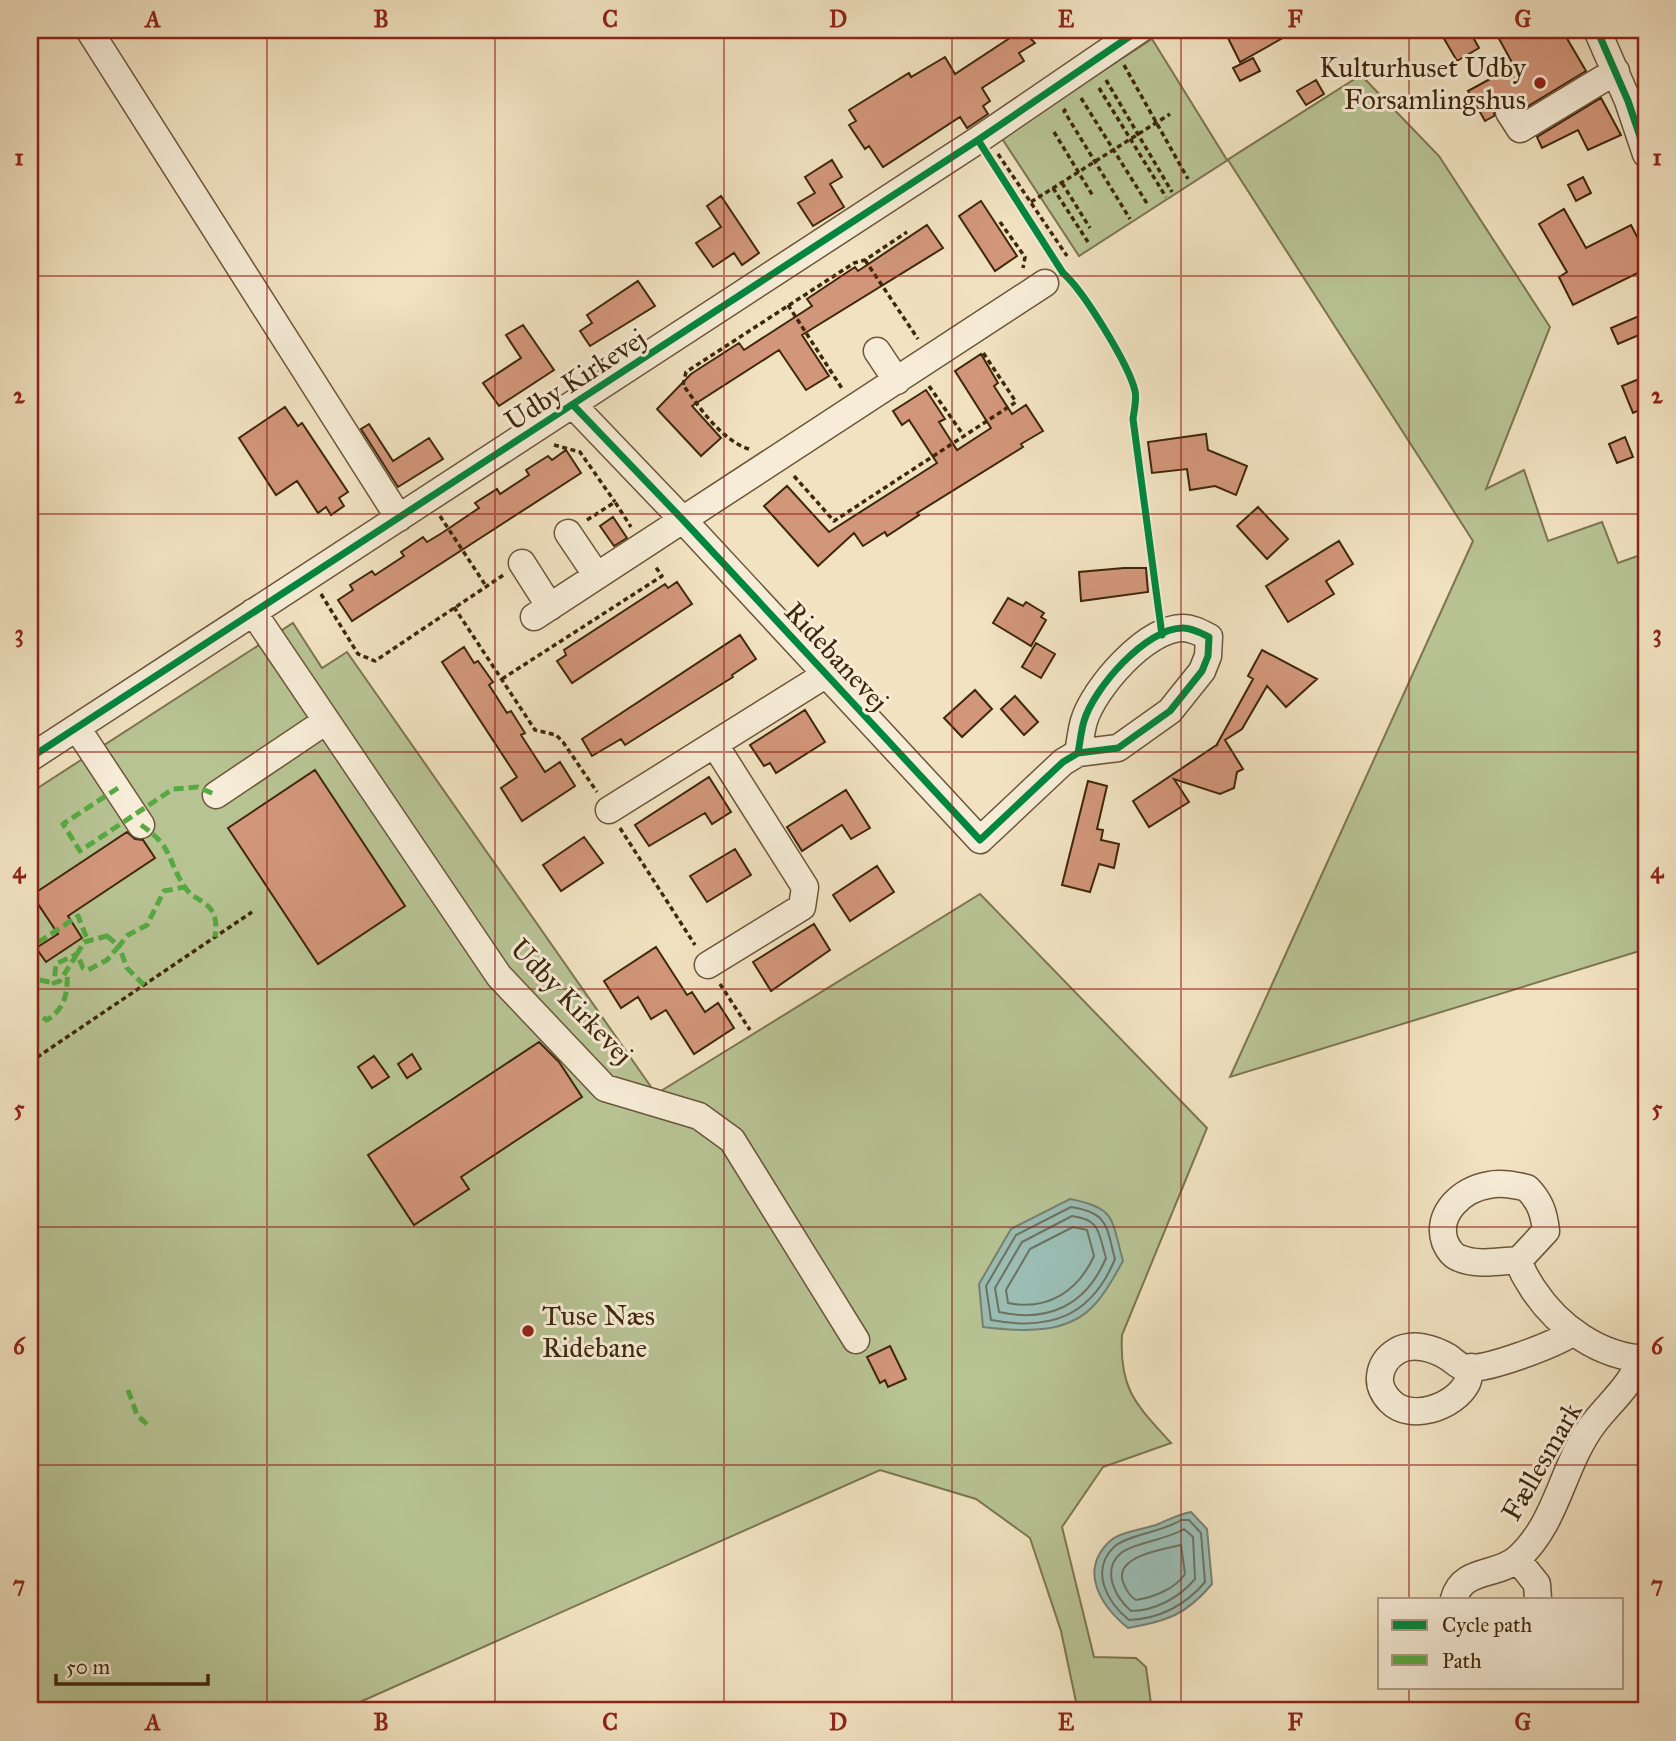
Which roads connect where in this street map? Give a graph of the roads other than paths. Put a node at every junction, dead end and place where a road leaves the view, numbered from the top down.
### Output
1 (89, 30) edge
2 (1139, 30) edge
3 (1597, 30) edge
4 (1616, 71) junction
5 (1509, 112) dead end
6 (1646, 154) edge
7 (1034, 279) road end
8 (877, 351) dead end
9 (907, 374) junction
10 (573, 405) junction
11 (399, 518) junction
12 (684, 520) junction
13 (568, 533) dead end
14 (522, 563) dead end
15 (597, 576) junction
16 (253, 612) junction
17 (825, 675) junction
18 (326, 721) junction
19 (77, 728) junction
20 (715, 745) junction
21 (1078, 753) junction
22 (30, 758) edge
23 (216, 795) dead end
24 (609, 810) dead end
25 (141, 825) dead end
26 (708, 965) dead end
27 (1520, 1259) dead end
28 (1572, 1333) junction
29 (856, 1340) dead end
30 (1643, 1359) edge
31 (1471, 1367) dead end
32 (1517, 1559) junction
33 (1454, 1598) edge
34 (1538, 1598) edge

1 - 11 street
2 - 10 street, Udby Kirkevej
3 - 4 street
4 - 5 street
4 - 6 street
7 - 9 street
8 - 9 street
9 - 12 street
10 - 11 street, Udby Kirkevej
10 - 12 street, Ridebanevej
11 - 16 street, Udby Kirkevej
12 - 15 street
12 - 17 street, Ridebanevej
13 - 15 street
14 - 15 street
16 - 18 street, Udby Kirkevej
16 - 19 street, Udby Kirkevej
17 - 20 street, Ridebanevej
17 - 21 street, Ridebanevej
18 - 23 street
18 - 29 street, Udby Kirkevej
19 - 22 street, Udby Kirkevej
19 - 25 street
20 - 24 street, Ridebanevej
20 - 26 street
21 - 21 street, Ridebanevej
27 - 28 street, Fællesmark
28 - 30 street, Fællesmark
28 - 31 street
30 - 32 street, Fællesmark
32 - 33 street, Fællesmark
32 - 34 street, Fællesmark

